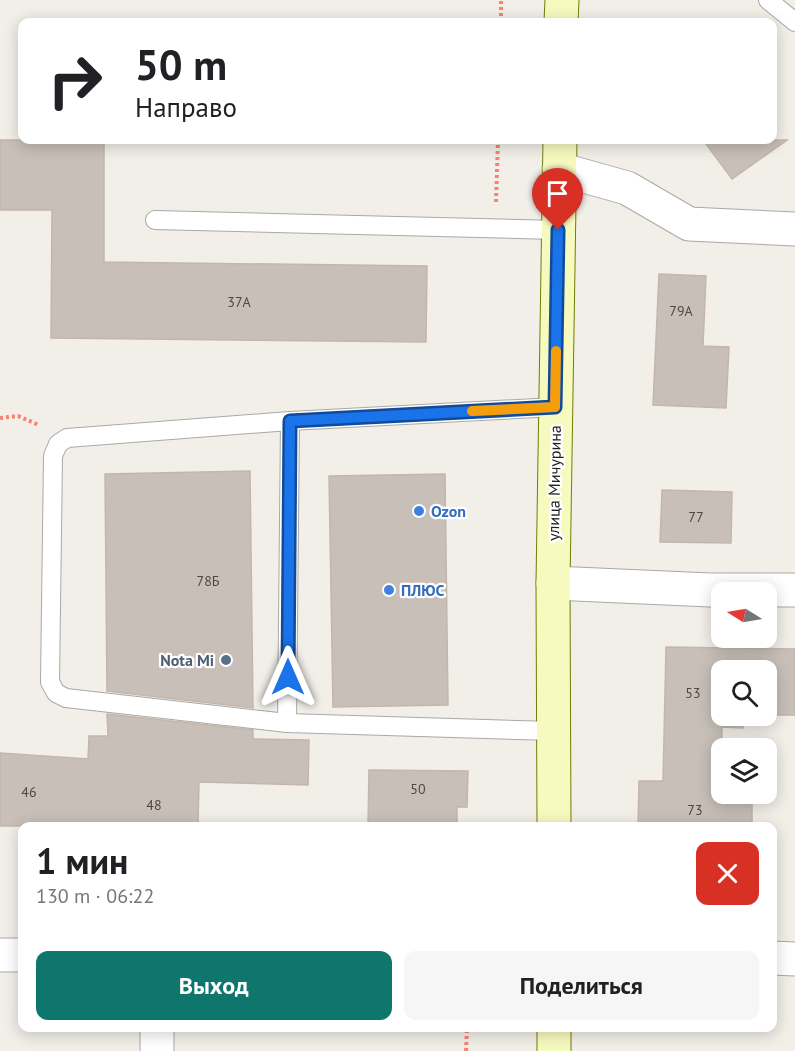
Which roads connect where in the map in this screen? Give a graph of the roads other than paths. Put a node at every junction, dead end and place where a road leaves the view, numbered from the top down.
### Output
1 (562, 0) edge
2 (768, 0) edge
3 (561, 18) edge
4 (795, 22) edge
5 (560, 154) edge
6 (155, 220) dead end
7 (795, 229) edge
8 (558, 230) junction
9 (555, 407) junction
10 (290, 421) junction
11 (553, 583) junction
12 (795, 590) edge
13 (287, 723) junction
14 (553, 731) junction
15 (554, 822) edge
16 (18, 955) edge
17 (0, 956) edge
18 (777, 958) edge
19 (795, 959) edge
20 (157, 1032) edge
21 (554, 1032) edge
22 (157, 1051) edge
23 (554, 1051) edge

1 - 3 main road
2 - 4 lane
5 - 7 street
5 - 8 main road, улица Мичурина
6 - 8 lane
8 - 9 main road, улица Мичурина
9 - 10 lane
9 - 11 main road, улица Мичурина
10 - 13 lane
10 - 13 lane
11 - 12 street
11 - 14 main road, улица Мичурина
13 - 14 lane
14 - 15 main road, улица Мичурина
16 - 17 street
18 - 19 street
20 - 22 street
21 - 23 main road

